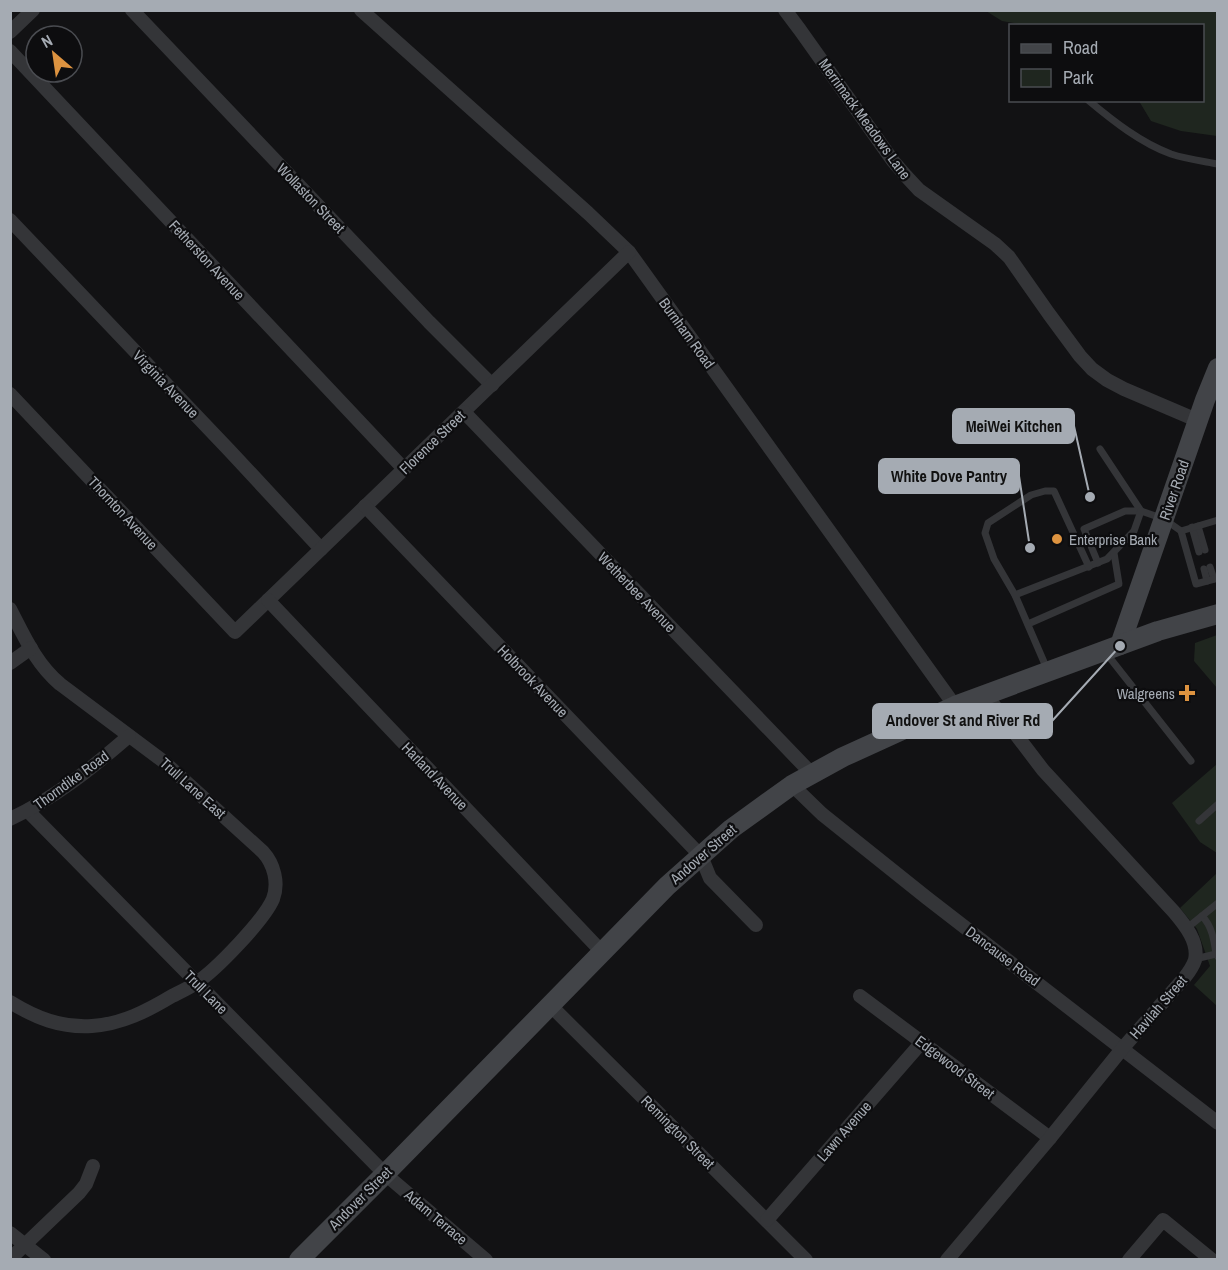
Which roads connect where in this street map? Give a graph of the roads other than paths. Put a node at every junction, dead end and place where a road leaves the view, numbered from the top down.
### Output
1 (33, 10) edge
2 (132, 10) edge
3 (361, 10) edge
4 (785, 10) edge
5 (10, 32) edge
6 (10, 51) edge
7 (1091, 102) edge
8 (1218, 164) edge
9 (10, 220) edge
10 (629, 252) junction
11 (1218, 368) edge
12 (492, 385) junction
13 (10, 394) edge
14 (464, 412) junction
15 (1199, 421) junction
16 (1100, 449) dead end
17 (405, 469) junction
18 (365, 506) junction
19 (1141, 511) junction
20 (1164, 519) junction
21 (1218, 520) edge
22 (1195, 526) junction
23 (1181, 531) junction
24 (321, 549) junction
25 (1202, 551) dead end
26 (1114, 553) junction
27 (1098, 563) junction
28 (1089, 567) junction
29 (1207, 568) dead end
30 (1213, 579) edge
31 (1016, 595) junction
32 (268, 600) junction
33 (10, 609) edge
34 (1218, 614) edge
35 (1028, 624) junction
36 (235, 632) joint
37 (31, 648) junction
38 (1112, 648) junction
39 (10, 663) edge
40 (1048, 671) junction
41 (986, 695) junction
42 (955, 706) junction
43 (129, 736) junction
44 (1191, 761) dead end
45 (811, 773) junction
46 (792, 785) junction
47 (1218, 804) edge
48 (28, 811) junction
49 (10, 819) edge
50 (1198, 821) dead end
51 (701, 855) junction
52 (1218, 903) edge
53 (1202, 916) junction
54 (756, 925) dead end
55 (1187, 928) junction
56 (602, 952) junction
57 (1217, 956) edge
58 (1195, 959) junction
59 (197, 983) junction
60 (860, 996) dead end
61 (10, 1002) edge
62 (550, 1005) junction
63 (922, 1042) junction
64 (1122, 1049) junction
65 (1218, 1123) edge
66 (1050, 1138) junction
67 (93, 1166) dead end
68 (385, 1174) junction
69 (767, 1220) junction
70 (10, 1233) edge
71 (25, 1244) junction
72 (13, 1257) edge
73 (44, 1260) edge
74 (299, 1260) edge
75 (486, 1260) edge
76 (806, 1260) edge
77 (947, 1260) edge
78 (1129, 1260) edge
79 (1212, 1260) edge

1 - 5 street
2 - 12 street, Wollaston Street
3 - 10 street, Burnham Road
4 - 15 street, Merrimack Meadows Lane
6 - 17 street, Fetherston Avenue
7 - 8 lane
9 - 24 street, Virginia Avenue
10 - 12 street, Florence Street
10 - 42 street, Burnham Road
11 - 15 main road, River Road
12 - 14 street, Florence Street
13 - 36 street, Thornton Avenue
14 - 17 street, Florence Street
14 - 45 street, Wetherbee Avenue
15 - 20 main road, River Road
16 - 19 lane
17 - 18 street, Florence Street
18 - 24 street, Florence Street
18 - 51 street, Holbrook Avenue
19 - 20 lane
19 - 26 lane
19 - 27 lane
20 - 23 lane
20 - 38 main road, River Road
21 - 22 lane
22 - 23 lane
22 - 25 lane
23 - 30 lane
24 - 32 street, Florence Street
26 - 27 lane
26 - 35 lane
27 - 28 lane
28 - 31 lane
28 - 31 lane
29 - 30 lane
31 - 35 lane
32 - 36 street, Florence Street
32 - 56 street, Harland Avenue
33 - 37 street, Trull Lane East
34 - 38 main road, Andover Street
35 - 40 lane
37 - 39 street
37 - 43 street, Trull Lane East
38 - 40 main road, Andover Street
38 - 44 lane
40 - 41 main road, Andover Street
41 - 42 main road, Andover Street
41 - 55 street, Havilah Street
42 - 45 main road, Andover Street
43 - 48 street, Thorndike Road
43 - 59 street, Trull Lane East
45 - 46 main road, Andover Street
46 - 51 main road, Andover Street
46 - 64 street, Dancause Road
47 - 50 lane
48 - 49 street, Thorndike Road
48 - 59 street, Trull Lane
51 - 54 street, Holbrook Avenue
51 - 56 main road, Andover Street
52 - 53 lane
53 - 55 lane
53 - 57 lane
55 - 58 street, Havilah Street
56 - 62 main road, Andover Street
57 - 58 lane
58 - 64 street, Havilah Street
59 - 61 street, Trull Lane East
59 - 68 street, Trull Lane
60 - 63 street, Edgewood Street
62 - 68 main road, Andover Street
62 - 69 street, Remington Street
63 - 66 street, Edgewood Street
63 - 69 street, Lawn Avenue
64 - 65 street, Dancause Road
64 - 66 street, Havilah Street
66 - 77 street, Havilah Street
67 - 71 street
68 - 74 main road, Andover Street
68 - 75 street, Adam Terrace
69 - 76 street, Remington Street
70 - 71 street
71 - 72 street
71 - 73 street
78 - 79 street

